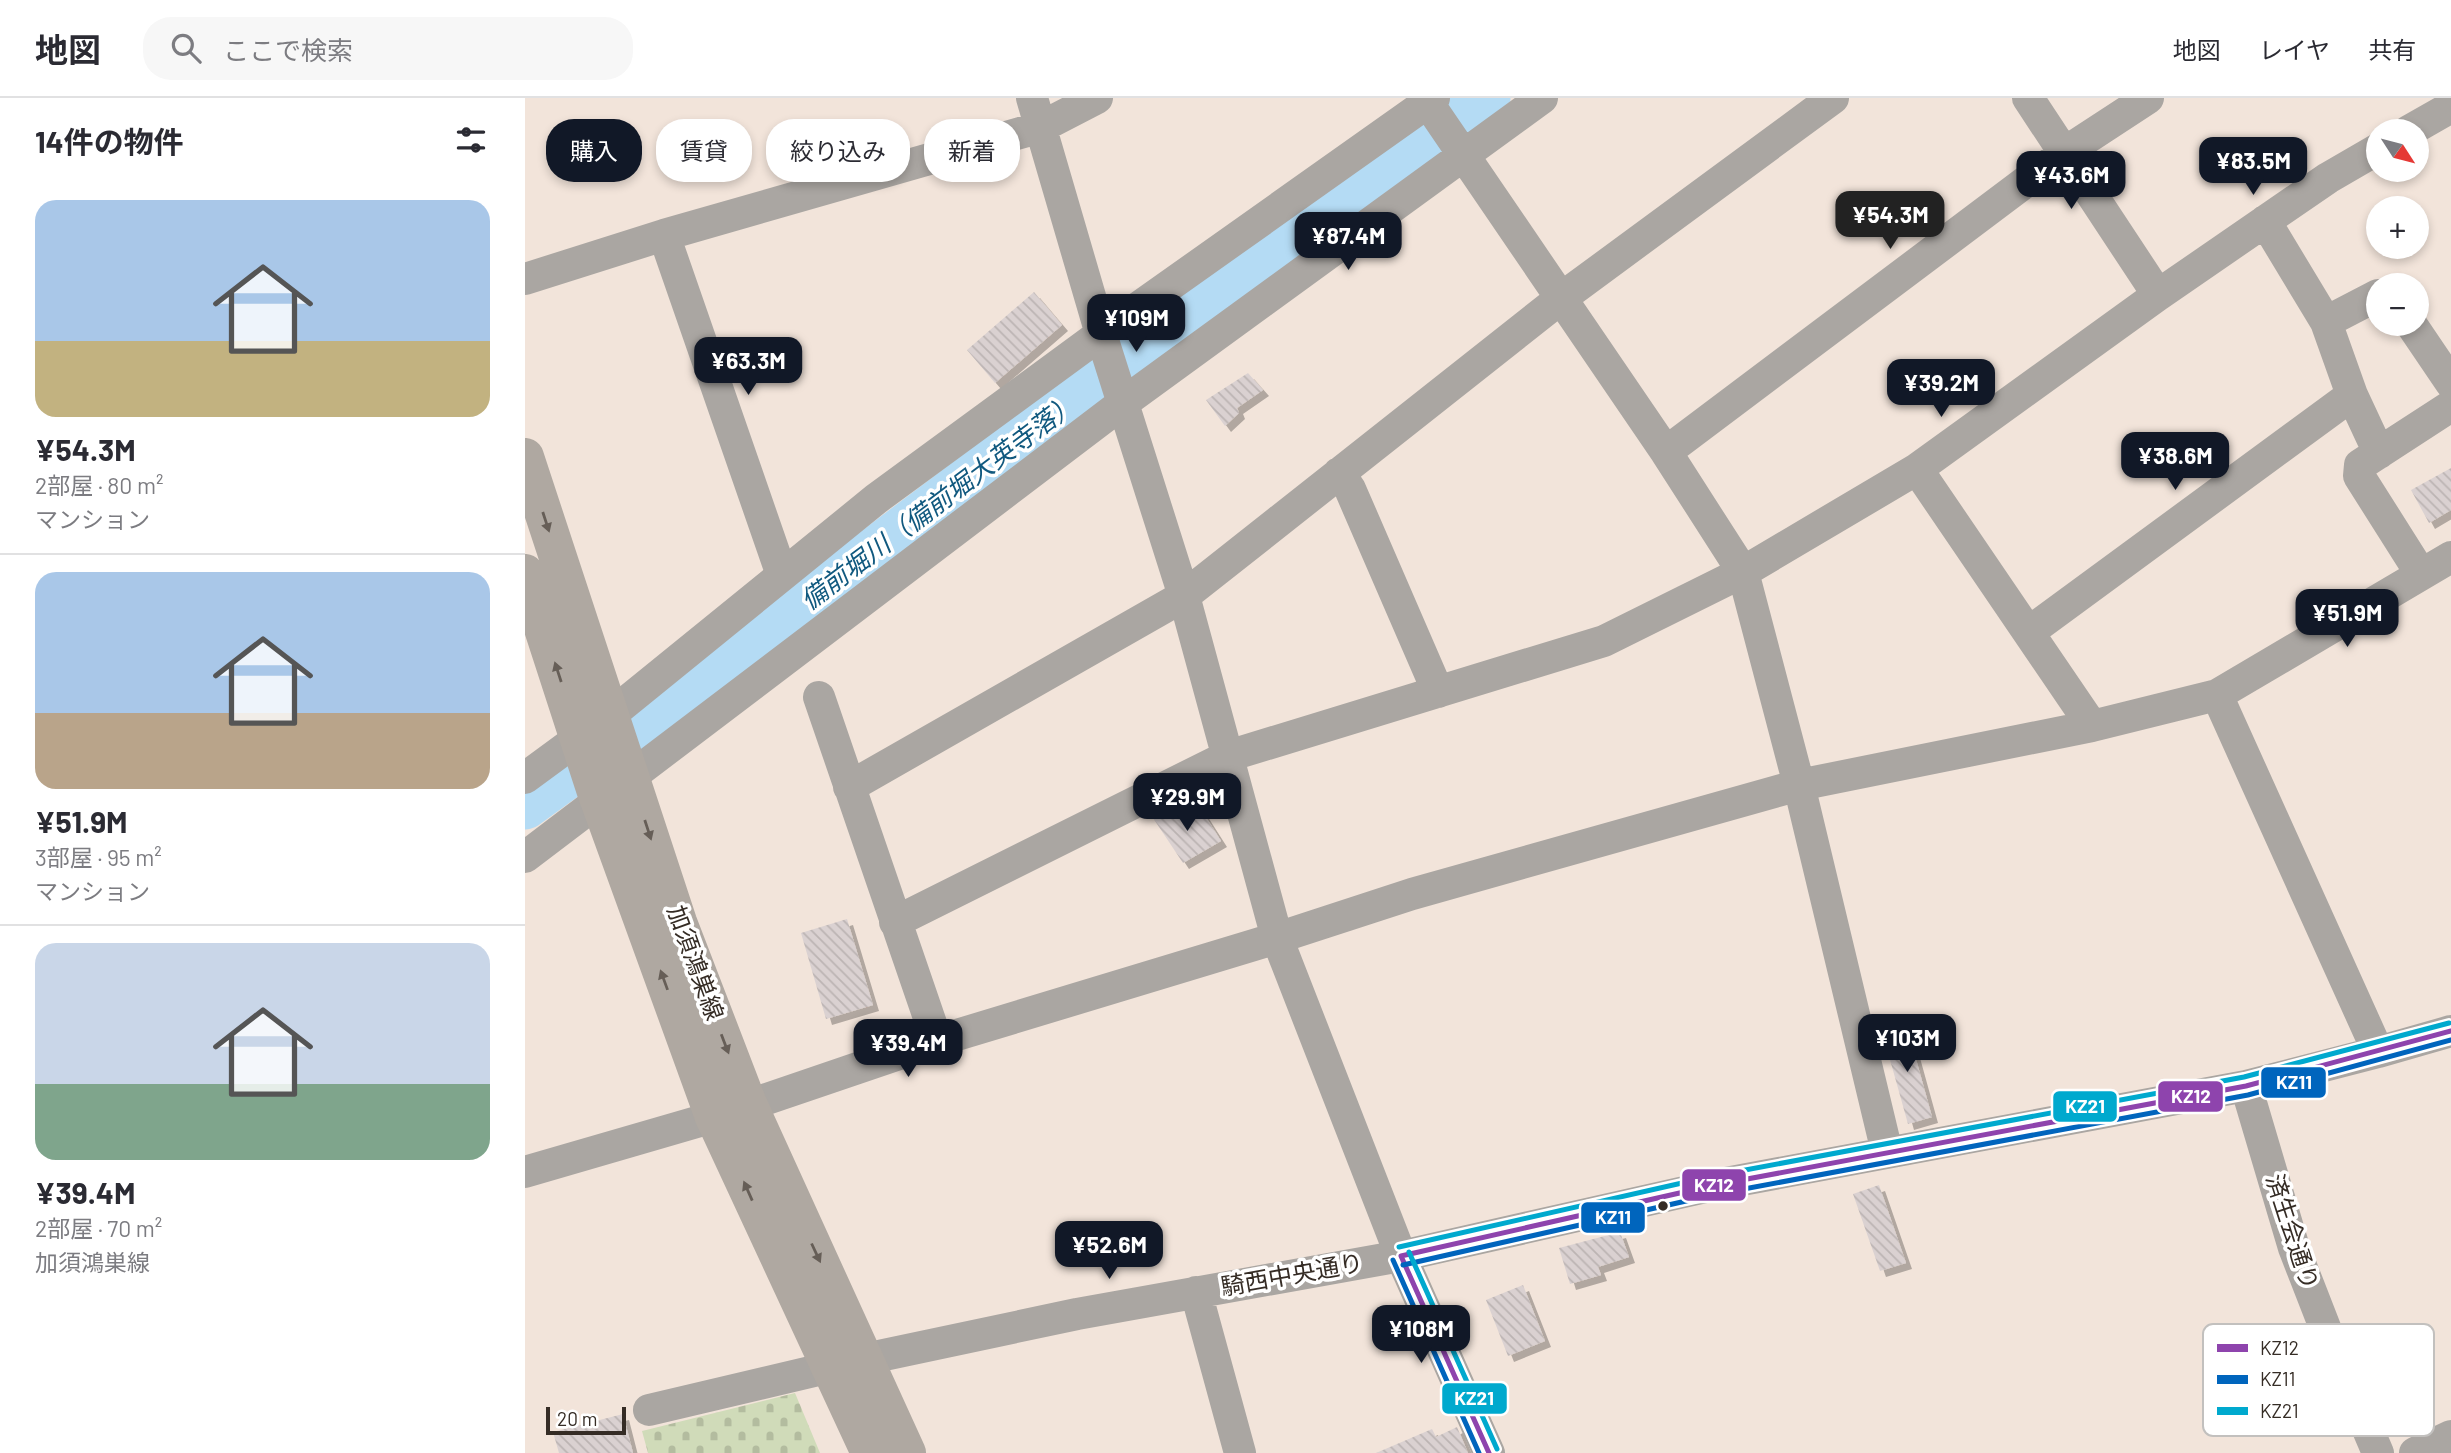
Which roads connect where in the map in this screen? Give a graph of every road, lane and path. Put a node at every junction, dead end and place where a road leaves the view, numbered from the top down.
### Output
1 (1097, 98) edge
2 (1542, 98) edge
3 (1833, 98) edge
4 (2028, 98) edge
5 (2148, 98) edge
6 (1431, 104) edge
7 (2451, 107) edge
8 (1036, 113) edge
9 (2429, 120) edge
10 (1461, 150) junction
11 (2064, 153) junction
12 (2366, 156) edge
13 (2265, 221) junction
14 (664, 235) junction
15 (525, 279) edge
16 (2158, 295) junction
17 (1560, 299) junction
18 (2366, 301) edge
19 (2326, 322) junction
20 (1101, 334) junction
21 (2419, 336) edge
22 (2451, 383) edge
23 (2352, 395) junction
24 (1122, 397) junction
25 (2451, 406) edge
26 (1666, 452) junction
27 (2379, 453) junction
28 (525, 457) edge
29 (1917, 469) junction
30 (1339, 473) junction
31 (2451, 557) edge
32 (1743, 572) junction
33 (525, 573) edge
34 (2421, 574) junction
35 (782, 575) junction
36 (1184, 596) junction
37 (2029, 632) junction
38 (1438, 692) junction
39 (2217, 695) junction
40 (820, 697) dead end
41 (594, 726) junction
42 (2092, 726) junction
43 (1228, 756) junction
44 (525, 778) edge
45 (613, 784) junction
46 (1799, 785) junction
47 (849, 787) junction
48 (525, 857) edge
49 (895, 922) junction
50 (1277, 938) junction
51 (2451, 1031) edge
52 (937, 1041) junction
53 (2378, 1052) junction
54 (2246, 1086) junction
55 (731, 1111) junction
56 (1887, 1152) junction
57 (525, 1172) edge
58 (1401, 1256) junction
59 (1196, 1292) junction
60 (2324, 1324) edge
61 (847, 1363) junction
62 (649, 1410) dead end
63 (2371, 1436) edge
64 (2451, 1436) edge
65 (870, 1453) edge
66 (907, 1453) edge
67 (1240, 1453) edge
68 (1489, 1453) edge
69 (2378, 1453) edge
70 (2415, 1453) edge

1 - 8 street
2 - 10 street
3 - 17 street
4 - 11 street
5 - 11 street
6 - 10 street
6 - 20 street
7 - 9 street
8 - 14 street
8 - 20 street
10 - 17 street
10 - 24 street
11 - 16 street
11 - 26 street
12 - 13 street
13 - 16 street
13 - 19 street
14 - 15 street
14 - 35 street
16 - 29 street
17 - 26 street
17 - 30 street
18 - 19 street
19 - 23 street
20 - 24 street
20 - 35 street
21 - 22 street
23 - 27 street
23 - 37 street
24 - 36 street
24 - 45 street
25 - 27 street
26 - 32 street
27 - 34 street
28 -> 41 main road, 加須鴻巣線
29 - 32 street
29 - 37 street
30 - 36 street
30 - 38 street
31 - 34 street
32 - 38 street
32 - 46 street
41 -> 33 main road, 加須鴻巣線
34 - 39 street
35 - 41 street
36 - 43 street
36 - 47 street
37 - 42 street
38 - 43 street
39 - 42 street
39 - 53 street
40 - 47 street
41 - 44 street
41 - 45 main road, 加須鴻巣線
42 - 46 street
43 - 49 street
43 - 50 street
45 - 48 street
45 - 55 main road, 加須鴻巣線
46 - 50 street
46 - 56 street
47 - 49 street
49 - 52 street
50 - 52 street
50 - 58 street
51 - 53 street, 騎西中央通り
52 - 55 street
53 - 54 street, 騎西中央通り
54 - 56 street, 騎西中央通り
54 - 60 street, 済生会通り
55 - 57 street
55 - 61 main road, 加須鴻巣線
56 - 58 street, 騎西中央通り
58 - 59 street, 騎西中央通り
58 - 68 street
59 - 61 street, 騎西中央通り
59 - 67 street
61 - 62 street, 騎西中央通り
61 - 65 main road, 加須鴻巣線
61 - 66 main road, 加須鴻巣線
63 - 69 street, 済生会通り
64 - 70 street

